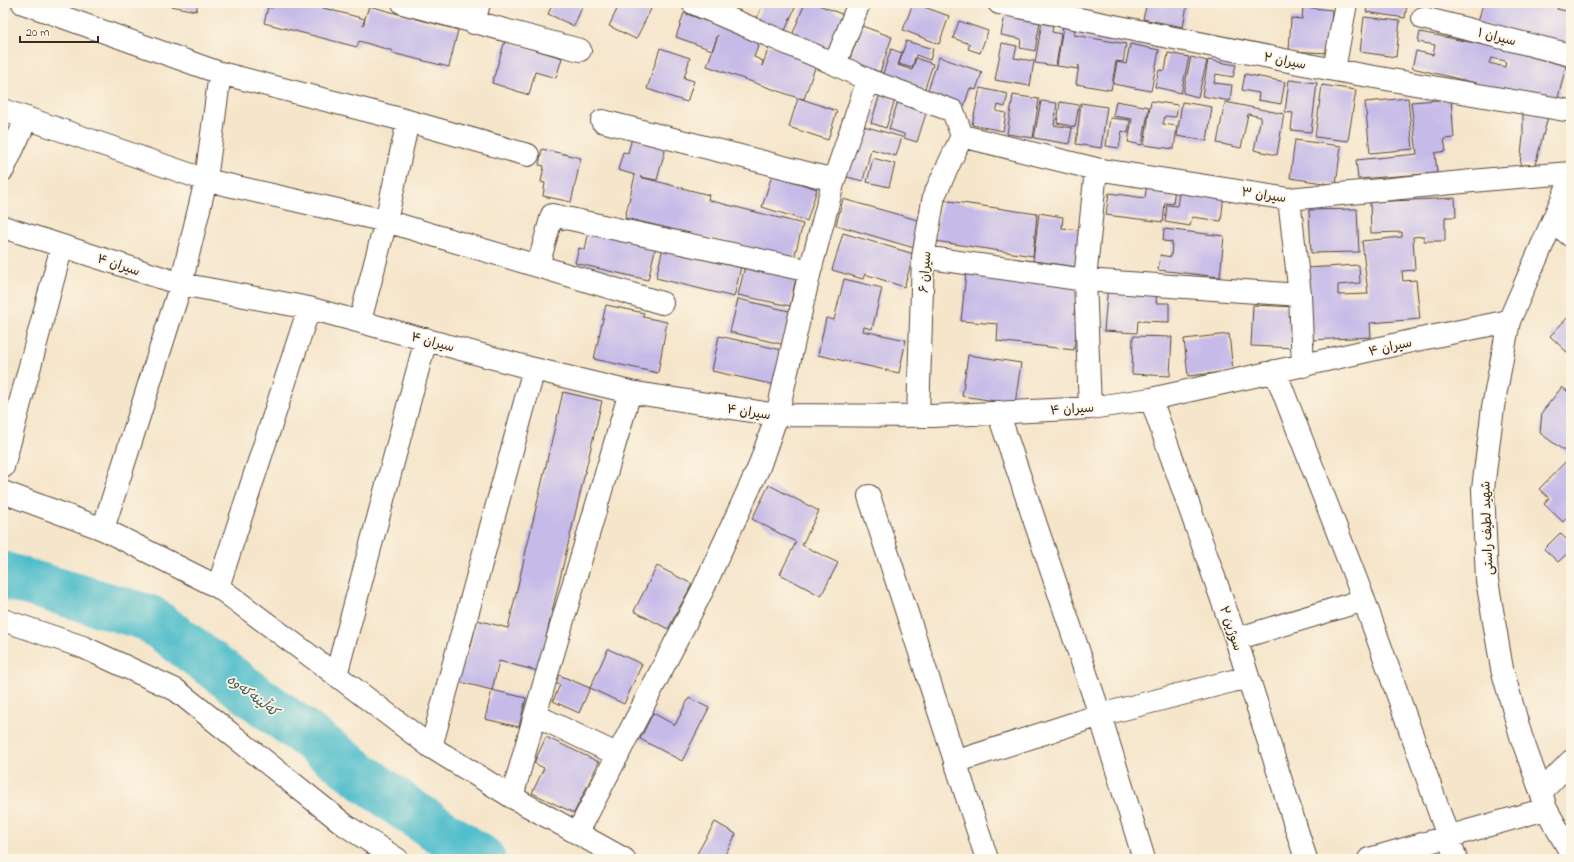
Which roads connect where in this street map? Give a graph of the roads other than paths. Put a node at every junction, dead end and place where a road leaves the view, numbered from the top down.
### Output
1 (24, 3) edge
2 (403, 3) edge
3 (693, 3) edge
4 (859, 3) edge
5 (999, 3) edge
6 (1346, 3) edge
7 (477, 13) edge
8 (1423, 18) dead end
9 (580, 50) dead end
10 (1571, 55) edge
11 (835, 64) junction
12 (1334, 70) junction
13 (220, 73) junction
14 (868, 80) junction
15 (3, 110) edge
16 (1571, 111) edge
17 (27, 118) junction
18 (408, 121) junction
19 (602, 121) dead end
20 (962, 136) junction
21 (528, 155) dead end
22 (1096, 169) junction
23 (3, 170) edge
24 (1571, 173) edge
25 (1571, 179) edge
26 (206, 180) junction
27 (834, 180) junction
28 (1289, 199) junction
29 (1553, 220) junction
30 (386, 221) junction
31 (3, 227) edge
32 (1571, 236) edge
33 (62, 246) junction
34 (923, 257) junction
35 (538, 266) junction
36 (810, 271) junction
37 (1086, 280) junction
38 (181, 284) junction
39 (1300, 295) junction
40 (662, 303) dead end
41 (309, 308) junction
42 (360, 321) junction
43 (1509, 321) junction
44 (426, 339) junction
45 (1303, 366) junction
46 (534, 369) junction
47 (1275, 371) junction
48 (630, 392) junction
49 (1151, 399) junction
50 (1090, 408) junction
51 (998, 412) junction
52 (777, 415) junction
53 (918, 416) junction
54 (3, 467) edge
55 (3, 492) edge
56 (869, 496) dead end
57 (103, 529) junction
58 (218, 587) junction
59 (1364, 600) junction
60 (3, 620) edge
61 (1236, 639) junction
62 (336, 675) junction
63 (1248, 677) junction
64 (535, 715) junction
65 (1100, 715) junction
66 (431, 747) junction
67 (618, 755) junction
68 (1571, 761) edge
69 (955, 762) junction
70 (512, 797) junction
71 (1544, 801) junction
72 (578, 832) junction
73 (1448, 836) junction
74 (1571, 853) edge
75 (397, 859) edge
76 (624, 859) edge
77 (987, 859) edge
78 (1144, 859) edge
79 (1306, 859) edge
80 (1369, 859) edge
81 (1456, 859) edge

1 - 13 street
2 - 7 street
3 - 11 street
4 - 11 street
5 - 12 street, سیران ۲
6 - 12 street
7 - 9 street
8 - 10 street, سیران ۱
11 - 14 street
12 - 16 street, سیران ۲
13 - 18 street
13 - 26 street
14 - 20 street
14 - 27 street
15 - 17 street
17 - 23 street
17 - 26 street
18 - 21 street
18 - 30 street
19 - 27 street
20 - 22 street, سیران ۳
20 - 34 street, سیران ۶
22 - 28 street, سیران ۳
22 - 37 street
24 - 28 street, سیران ۳
25 - 29 street, شهید لطیف راستی
26 - 30 street
26 - 38 street
27 - 36 street
28 - 39 street
29 - 32 street
29 - 43 street, شهید لطیف راستی
30 - 35 street
30 - 42 street
31 - 33 street, سیران ۴
33 - 38 street, سیران ۴
33 - 54 street
34 - 37 street
34 - 53 street, سیران ۶
35 - 36 street
35 - 40 street
36 - 52 street
37 - 39 street
37 - 50 street
38 - 41 street, سیران ۴
38 - 57 street
39 - 45 street
41 - 42 street, سیران ۴
41 - 58 street
42 - 44 street, سیران ۴
43 - 45 street, سیران ۴
43 - 71 street, شهید لطیف راستی
44 - 46 street, سیران ۴
44 - 62 street
45 - 47 street, سیران ۴
46 - 48 street, سیران ۴
46 - 66 street
47 - 49 street, سیران ۴
47 - 59 street
48 - 52 street, سیران ۴
48 - 64 street
49 - 50 street, سیران ۴
49 - 61 street, سوژین ۲
50 - 51 street, سیران ۴
51 - 53 street, سیران ۴
51 - 65 street
52 - 53 street, سیران ۴
52 - 67 street
55 - 57 street
56 - 69 street
57 - 58 street
58 - 62 street
59 - 61 street
59 - 73 street
60 - 75 street
61 - 63 street, سوژین ۲
62 - 66 street
63 - 65 street
63 - 79 street, سوژین ۲
64 - 67 street
64 - 70 street
65 - 69 street
65 - 78 street
66 - 70 street
67 - 72 street
68 - 71 street
69 - 77 street
70 - 72 street
71 - 73 street
71 - 74 street, شهید لطیف راستی
72 - 76 street
73 - 80 street
73 - 81 street

